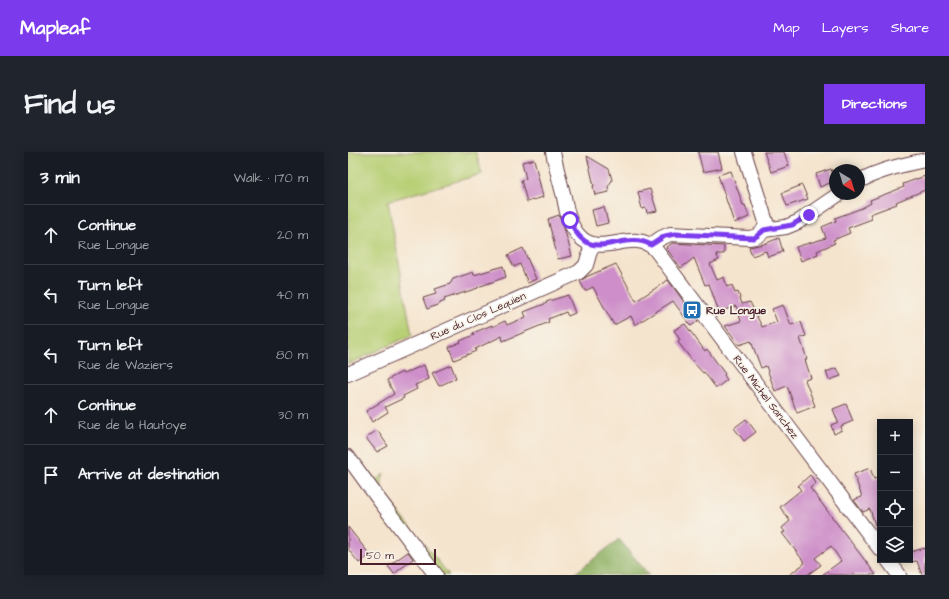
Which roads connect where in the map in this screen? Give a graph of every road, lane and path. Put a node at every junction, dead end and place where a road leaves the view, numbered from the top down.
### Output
1 (553, 152) edge
2 (744, 152) edge
3 (925, 160) edge
4 (865, 178) edge
5 (830, 200) edge
6 (764, 230) junction
7 (592, 244) junction
8 (651, 245) junction
9 (348, 374) edge
10 (348, 457) edge
11 (877, 545) edge
12 (890, 563) edge
13 (436, 575) edge
14 (899, 575) edge

1 - 7 street
2 - 6 street
3 - 4 street
5 - 6 street
6 - 8 street
7 - 8 street
7 - 9 street, Rue du Clos Lequien
8 - 11 street, Rue Michel Sanchez
10 - 13 street
12 - 14 street

